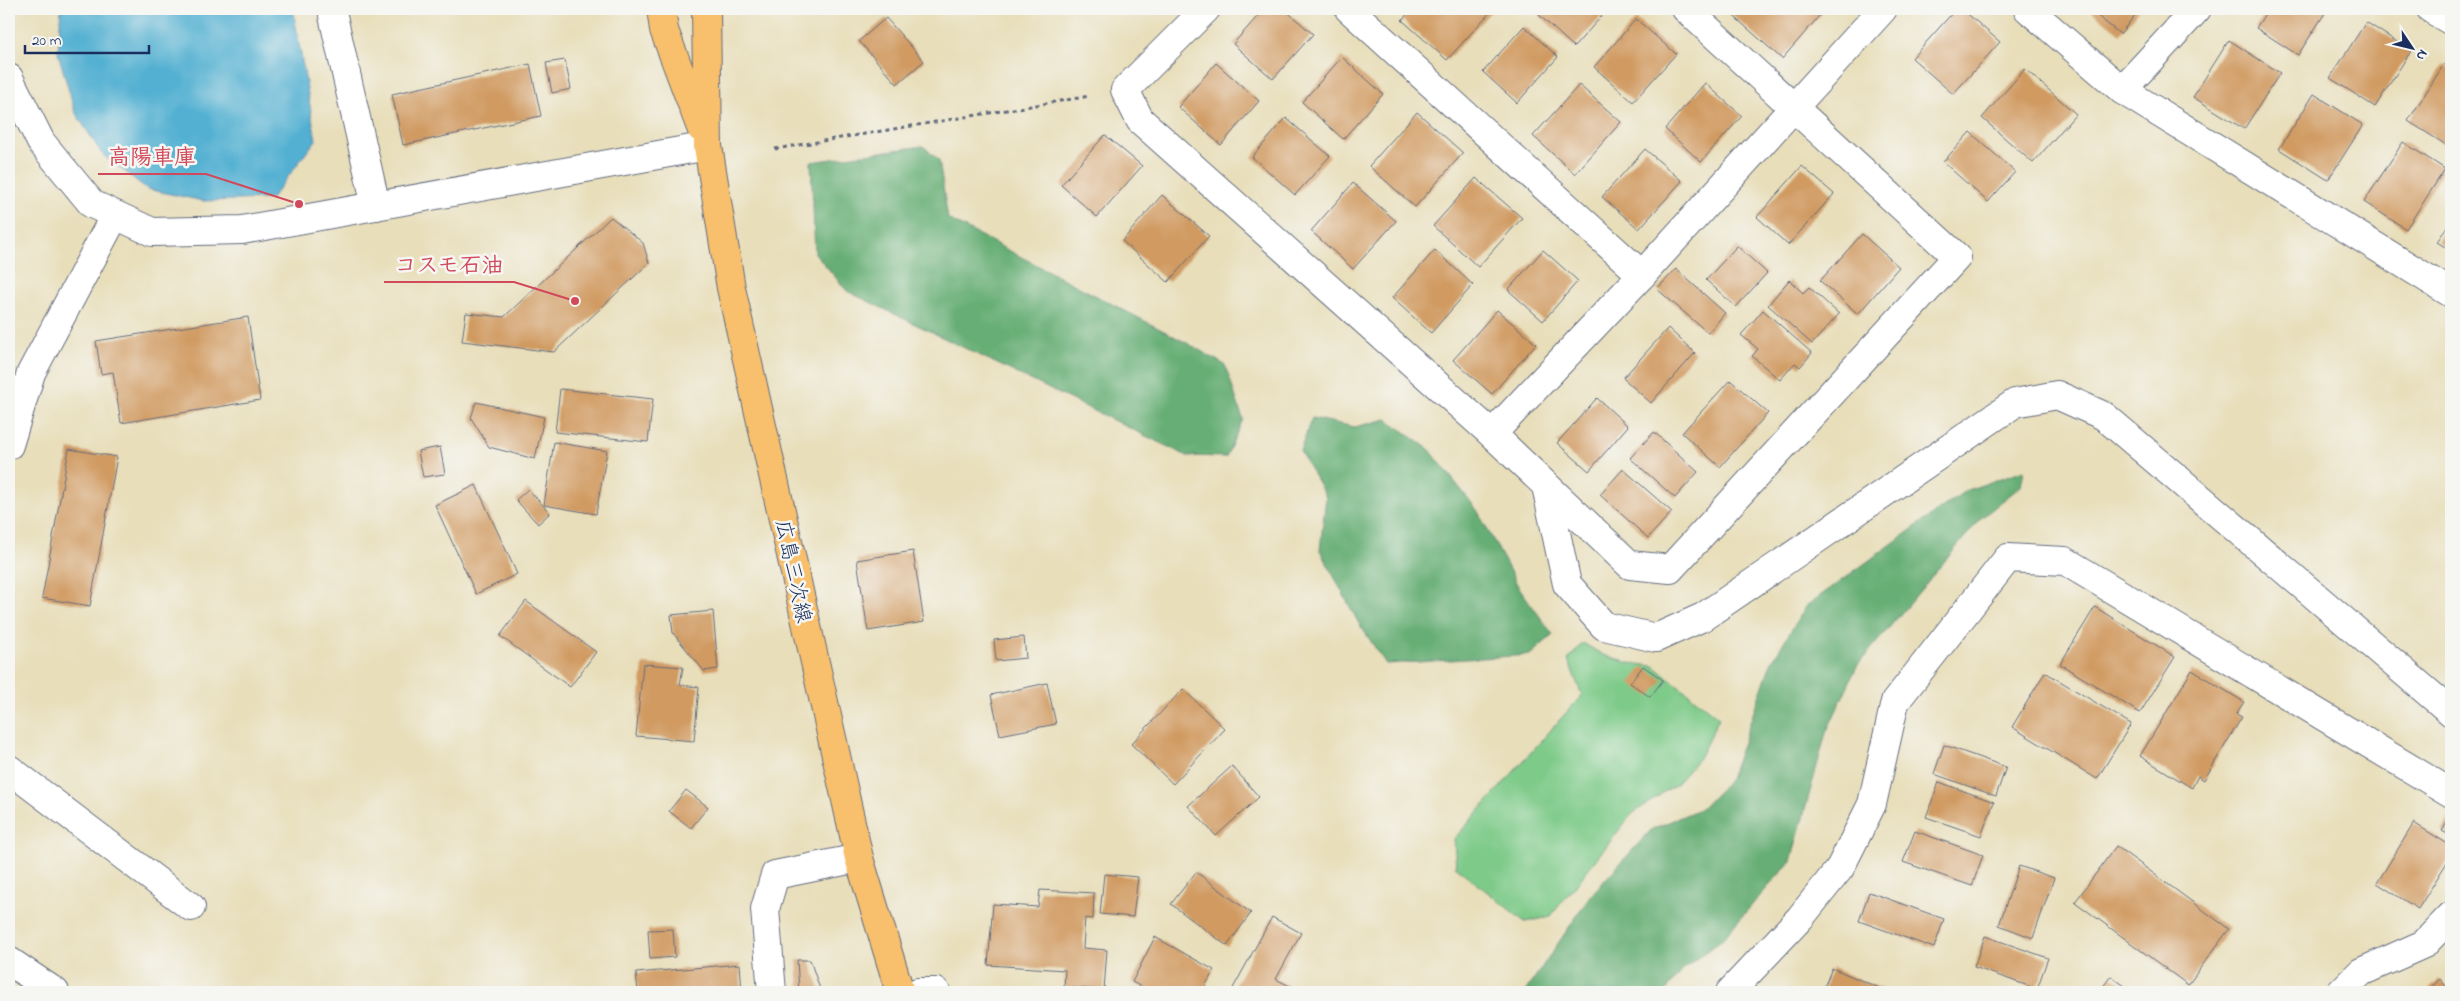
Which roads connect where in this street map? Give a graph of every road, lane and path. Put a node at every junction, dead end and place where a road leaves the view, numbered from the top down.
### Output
1 (661, 9) edge
2 (706, 9) edge
3 (1206, 9) edge
4 (1349, 9) edge
5 (1686, 9) edge
6 (1883, 9) edge
7 (2028, 9) edge
8 (2197, 9) edge
9 (2431, 9) edge
10 (333, 16) dead end
11 (2451, 21) edge
12 (9, 78) edge
13 (2122, 90) junction
14 (1091, 96) dead end
15 (1795, 107) junction
16 (708, 146) junction
17 (775, 150) dead end
18 (376, 206) junction
19 (115, 215) junction
20 (1642, 275) junction
21 (2451, 293) edge
22 (1492, 434) junction
23 (9, 445) edge
24 (1546, 486) junction
25 (2451, 712) edge
26 (9, 769) edge
27 (2451, 793) edge
28 (859, 858) junction
29 (191, 907) dead end
30 (2451, 916) edge
31 (9, 961) edge
32 (55, 992) edge
33 (772, 992) edge
34 (900, 992) edge
35 (918, 992) edge
36 (936, 992) edge
37 (1730, 992) edge
38 (2341, 992) edge

1 - 16 main road, 広島三次線
2 - 16 main road, 広島三次線
3 - 22 street
4 - 20 street
5 - 15 street
6 - 15 street
7 - 13 street
8 - 13 street
9 - 11 street
10 - 18 street
12 - 19 street
13 - 21 street
14 - 17 path
15 - 20 street
15 - 24 street
16 - 18 street
16 - 28 main road, 広島三次線
18 - 19 street
19 - 23 street
20 - 22 street
22 - 24 street
24 - 25 street
26 - 29 street
27 - 37 street
28 - 33 street
28 - 34 main road, 広島三次線
30 - 38 street
31 - 32 street
35 - 36 street

